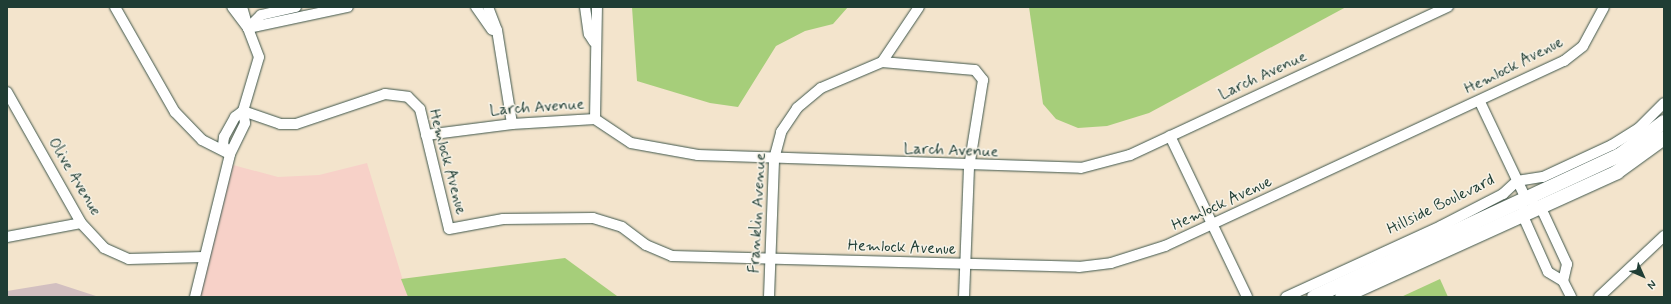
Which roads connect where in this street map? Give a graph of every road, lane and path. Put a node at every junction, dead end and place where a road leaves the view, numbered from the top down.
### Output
1 (115, 7) edge
2 (232, 7) edge
3 (242, 7) edge
4 (296, 7) edge
5 (348, 7) edge
6 (476, 7) edge
7 (488, 7) edge
8 (586, 7) edge
9 (596, 7) edge
10 (919, 7) edge
11 (1448, 7) edge
12 (1604, 7) edge
13 (248, 28) junction
14 (497, 39) junction
15 (594, 42) junction
16 (882, 62) junction
17 (7, 92) edge
18 (1480, 102) junction
19 (1664, 102) edge
20 (243, 111) junction
21 (595, 119) junction
22 (1664, 122) edge
23 (512, 124) junction
24 (426, 135) junction
25 (1170, 136) junction
26 (1664, 138) edge
27 (230, 154) junction
28 (774, 159) junction
29 (969, 166) junction
30 (1517, 181) junction
31 (1526, 199) junction
32 (1541, 208) junction
33 (1523, 216) junction
34 (81, 223) junction
35 (1212, 225) junction
36 (1664, 236) edge
37 (7, 237) edge
38 (204, 257) junction
39 (770, 258) junction
40 (965, 265) junction
41 (1563, 281) junction
42 (195, 297) edge
43 (769, 297) edge
44 (964, 297) edge
45 (1247, 297) edge
46 (1286, 297) edge
47 (1314, 297) edge
48 (1342, 297) edge
49 (1571, 297) edge
50 (1599, 297) edge

1 - 27 street
2 - 13 street
3 - 13 street
4 - 13 street
5 - 13 street
6 - 14 street
7 - 14 street
8 - 15 street
9 - 15 street
10 - 16 street
11 - 25 street, Larch Avenue
12 - 18 street, Hemlock Avenue
13 - 20 street
14 - 23 street
15 - 21 street
16 - 28 street, Franklin Avenue
16 - 29 street
17 - 34 street, Olive Avenue
18 - 30 street
18 - 35 street, Hemlock Avenue
19 - 30 street, Hillside Boulevard
20 - 24 street, Hemlock Avenue
20 - 27 street
21 - 23 street, Larch Avenue
21 - 28 street, Larch Avenue
22 - 31 main road, Hillside Boulevard
23 - 24 street, Larch Avenue
24 - 39 street, Hemlock Avenue
25 - 29 street, Larch Avenue
25 - 35 street
26 - 32 main road
27 - 38 street
28 - 29 street, Larch Avenue
28 - 39 street, Franklin Avenue
29 - 40 street
30 - 31 street
30 - 46 street, Hillside Boulevard
31 - 32 street
31 - 33 street
31 - 47 main road, Hillside Boulevard
32 - 33 main road
32 - 41 street
33 - 41 street
33 - 48 main road
34 - 37 street
34 - 38 street, Olive Avenue
35 - 40 street, Hemlock Avenue
35 - 45 street
36 - 50 street
38 - 42 street
39 - 40 street, Hemlock Avenue
39 - 43 street, Franklin Avenue
40 - 44 street
41 - 49 street

